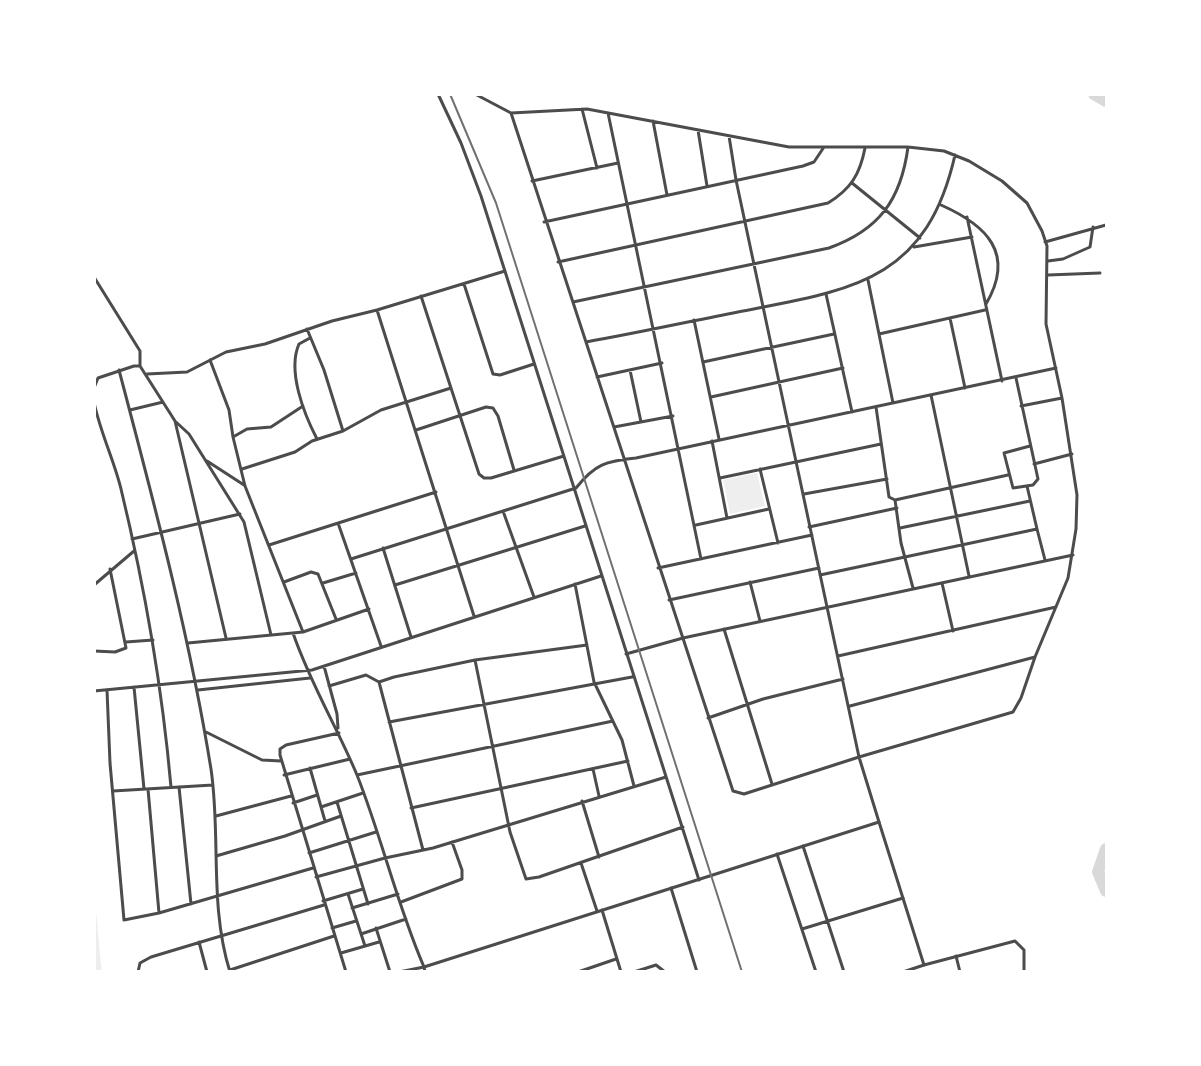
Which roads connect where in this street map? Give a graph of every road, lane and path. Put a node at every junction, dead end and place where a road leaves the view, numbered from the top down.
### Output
1 (438, 94) edge
2 (475, 94) edge
3 (582, 109) junction
4 (511, 113) junction
5 (608, 113) junction
6 (653, 121) junction
7 (698, 130) junction
8 (729, 136) junction
9 (824, 147) junction
10 (908, 147) junction
11 (865, 148) junction
12 (955, 155) junction
13 (618, 163) junction
14 (597, 168) junction
15 (736, 180) junction
16 (532, 181) junction
17 (852, 183) junction
18 (707, 186) junction
19 (667, 195) junction
20 (626, 203) junction
21 (941, 205) junction
22 (885, 211) junction
23 (967, 217) junction
24 (544, 222) junction
25 (744, 222) junction
26 (1107, 225) edge
27 (1093, 227) junction
28 (972, 237) junction
29 (920, 238) junction
30 (1045, 242) junction
31 (635, 244) junction
32 (912, 248) junction
33 (1048, 261) junction
34 (558, 262) junction
35 (753, 263) junction
36 (505, 271) junction
37 (1100, 273) dead end
38 (1048, 275) junction
39 (94, 277) edge
40 (868, 280) junction
41 (464, 284) junction
42 (644, 287) junction
43 (826, 294) junction
44 (421, 296) junction
45 (573, 302) junction
46 (763, 307) junction
47 (986, 307) junction
48 (377, 310) junction
49 (950, 318) junction
50 (694, 320) junction
51 (307, 329) junction
52 (654, 330) junction
53 (834, 334) junction
54 (879, 334) junction
55 (310, 338) junction
56 (586, 342) junction
57 (771, 349) junction
58 (210, 360) junction
59 (703, 362) junction
60 (662, 363) junction
61 (534, 364) junction
62 (141, 366) junction
63 (843, 368) junction
64 (1056, 368) junction
65 (119, 370) junction
66 (630, 370) junction
67 (147, 374) junction
68 (597, 377) junction
69 (1016, 378) junction
70 (1002, 381) junction
71 (778, 382) junction
72 (94, 388) edge
73 (451, 388) junction
74 (965, 388) junction
75 (932, 395) junction
76 (711, 397) junction
77 (1062, 398) junction
78 (94, 402) edge
79 (163, 402) junction
80 (406, 403) junction
81 (893, 403) junction
82 (303, 406) junction
83 (875, 406) junction
84 (1021, 406) junction
85 (130, 410) junction
86 (852, 412) junction
87 (461, 415) junction
88 (673, 416) junction
89 (175, 421) junction
90 (641, 422) junction
91 (788, 425) junction
92 (614, 427) junction
93 (416, 430) junction
94 (343, 431) junction
95 (233, 437) junction
96 (318, 439) junction
97 (719, 439) junction
98 (712, 441) junction
99 (881, 444) junction
100 (1030, 446) junction
101 (679, 448) junction
102 (1072, 454) junction
103 (564, 456) junction
104 (624, 458) junction
105 (205, 460) junction
106 (796, 462) junction
107 (1034, 464) junction
108 (760, 469) junction
109 (241, 470) junction
110 (514, 471) junction
111 (1008, 475) junction
112 (720, 478) junction
113 (887, 479) junction
114 (245, 486) junction
115 (1027, 486) junction
116 (951, 487) junction
117 (574, 489) junction
118 (436, 492) junction
119 (803, 494) junction
120 (895, 500) junction
121 (1030, 501) junction
122 (897, 508) junction
123 (769, 509) junction
124 (504, 511) junction
125 (240, 514) junction
126 (957, 517) junction
127 (728, 518) junction
128 (338, 523) junction
129 (198, 524) junction
130 (696, 525) junction
131 (585, 526) junction
132 (809, 527) junction
133 (447, 528) junction
134 (900, 528) junction
135 (1037, 529) junction
136 (162, 532) junction
137 (812, 535) junction
138 (132, 539) junction
139 (777, 543) junction
140 (962, 544) junction
141 (268, 545) junction
142 (517, 547) junction
143 (383, 548) junction
144 (134, 551) junction
145 (1073, 555) junction
146 (905, 556) junction
147 (351, 559) junction
148 (701, 559) junction
149 (1044, 561) junction
150 (459, 564) junction
151 (658, 568) junction
152 (819, 568) junction
153 (110, 569) junction
154 (356, 573) junction
155 (820, 575) junction
156 (601, 576) junction
157 (969, 576) junction
158 (284, 582) junction
159 (750, 582) junction
160 (942, 582) junction
161 (323, 583) junction
162 (575, 584) junction
163 (94, 585) edge
164 (395, 585) junction
165 (913, 588) junction
166 (534, 597) junction
167 (669, 600) junction
168 (826, 606) junction
169 (1057, 606) junction
170 (369, 609) junction
171 (474, 616) junction
172 (336, 620) junction
173 (760, 621) junction
174 (724, 629) junction
175 (953, 631) junction
176 (303, 632) junction
177 (293, 633) junction
178 (271, 635) junction
179 (411, 637) junction
180 (226, 638) junction
181 (683, 638) junction
182 (153, 640) junction
183 (126, 642) junction
184 (188, 643) junction
185 (587, 645) junction
186 (381, 646) junction
187 (94, 651) edge
188 (626, 654) junction
189 (838, 656) junction
190 (1035, 657) junction
191 (475, 660) junction
192 (324, 666) junction
193 (306, 671) junction
194 (633, 677) junction
195 (310, 678) junction
196 (843, 679) junction
197 (196, 681) junction
198 (379, 682) junction
199 (594, 682) junction
200 (161, 684) junction
201 (329, 686) junction
202 (134, 687) junction
203 (107, 690) junction
204 (198, 690) junction
205 (94, 691) edge
206 (483, 703) junction
207 (747, 704) junction
208 (849, 706) junction
209 (708, 718) junction
210 (613, 721) junction
211 (389, 722) junction
212 (204, 731) junction
213 (338, 731) junction
214 (491, 746) junction
215 (860, 757) junction
216 (350, 759) junction
217 (281, 761) junction
218 (628, 761) junction
219 (400, 765) junction
220 (310, 768) junction
221 (592, 769) junction
222 (284, 775) junction
223 (357, 775) junction
224 (666, 777) junction
225 (772, 784) junction
226 (213, 785) junction
227 (634, 786) junction
228 (171, 787) junction
229 (179, 787) junction
230 (500, 788) junction
231 (146, 789) junction
232 (114, 791) junction
233 (363, 794) junction
234 (317, 795) junction
235 (291, 796) junction
236 (599, 797) junction
237 (582, 801) junction
238 (337, 802) junction
239 (293, 803) junction
240 (321, 807) junction
241 (411, 808) junction
242 (216, 816) junction
243 (341, 816) junction
244 (325, 822) junction
245 (879, 822) junction
246 (508, 824) junction
247 (683, 827) junction
248 (301, 830) junction
249 (376, 832) junction
250 (348, 841) junction
251 (452, 842) junction
252 (803, 846) junction
253 (423, 850) junction
254 (309, 853) junction
255 (777, 854) junction
256 (216, 856) junction
257 (599, 857) junction
258 (385, 858) junction
259 (581, 863) junction
260 (356, 865) junction
261 (313, 868) junction
262 (316, 877) junction
263 (699, 880) junction
264 (671, 888) junction
265 (363, 889) junction
266 (348, 894) junction
267 (398, 894) junction
268 (217, 896) junction
269 (903, 898) junction
270 (401, 902) junction
271 (324, 903) junction
272 (191, 904) junction
273 (368, 904) junction
274 (352, 908) junction
275 (602, 910) junction
276 (597, 912) junction
277 (159, 913) junction
278 (406, 919) junction
279 (356, 921) junction
280 (828, 921) junction
281 (332, 928) junction
282 (376, 928) junction
283 (802, 929) junction
284 (361, 934) junction
285 (222, 935) junction
286 (334, 936) junction
287 (199, 942) junction
288 (380, 942) junction
289 (365, 946) junction
290 (340, 953) junction
291 (956, 956) junction
292 (616, 959) junction
293 (924, 965) junction
294 (425, 969) edge
295 (230, 971) edge
296 (138, 972) edge
297 (207, 972) edge
298 (346, 972) edge
299 (390, 972) edge
300 (399, 972) edge
301 (578, 972) edge
302 (621, 972) edge
303 (634, 972) edge
304 (665, 972) edge
305 (697, 972) edge
306 (816, 972) edge
307 (844, 972) edge
308 (903, 972) edge
309 (960, 972) edge
310 (1024, 972) edge

1 - 36 street
2 - 4 street
3 - 4 street
3 - 5 street
3 - 14 street
4 - 16 street
5 - 6 street
5 - 13 street
6 - 7 street
6 - 19 street
7 - 8 street
7 - 18 street
8 - 9 street
8 - 15 street
9 - 11 street
9 - 15 street
10 - 11 street
10 - 12 street
10 - 22 street
11 - 17 street
12 - 21 street
12 - 30 street
13 - 14 street
13 - 20 street
14 - 16 street
15 - 18 street
15 - 25 street
16 - 24 street
17 - 22 street
17 - 25 street
18 - 19 street
19 - 20 street
20 - 24 street
20 - 31 street
21 - 23 street
21 - 29 street
22 - 29 street
22 - 35 street
23 - 28 street
23 - 47 street
24 - 34 street
25 - 31 street
25 - 35 street
26 - 27 street
27 - 30 street
27 - 33 street
28 - 32 street
28 - 47 street
29 - 32 street
30 - 33 street
31 - 34 street
31 - 42 street
32 - 40 street
33 - 38 street
34 - 45 street
35 - 42 street
35 - 46 street
36 - 41 street
36 - 61 street
37 - 38 street
38 - 64 street
39 - 62 street
40 - 43 street
40 - 54 street
41 - 44 street
41 - 61 street
42 - 45 street
42 - 52 street
43 - 46 street
43 - 53 street
44 - 48 street
44 - 73 street
45 - 56 street
46 - 50 street
46 - 57 street
47 - 49 street
47 - 70 street
48 - 51 street
48 - 80 street
49 - 54 street
49 - 74 street
50 - 52 street
50 - 59 street
51 - 55 street
51 - 58 street
52 - 56 street
52 - 60 street
53 - 57 street
53 - 63 street
54 - 81 street
55 - 82 street
55 - 94 street
56 - 68 street
57 - 59 street
57 - 71 street
58 - 67 street
58 - 95 street
59 - 76 street
60 - 66 street
60 - 88 street
61 - 103 street
62 - 65 street
62 - 67 street
63 - 71 street
63 - 86 street
64 - 69 street
64 - 77 street
65 - 72 street
65 - 85 street
66 - 68 street
66 - 90 street
67 - 79 street
68 - 92 street
69 - 70 street
69 - 84 street
70 - 74 street
71 - 76 street
71 - 91 street
73 - 80 street
73 - 87 street
74 - 75 street
75 - 81 street
75 - 116 street
76 - 97 street
77 - 84 street
77 - 102 street
78 - 138 street
79 - 85 street
79 - 89 street
80 - 93 street
80 - 94 street
81 - 83 street
82 - 95 street
82 - 96 street
83 - 86 street
83 - 99 street
84 - 100 street
85 - 136 street
86 - 91 street
87 - 93 street
87 - 110 street
87 - 110 street
88 - 90 street
88 - 101 street
89 - 105 street
89 - 129 street
90 - 92 street
91 - 97 street
91 - 106 street
92 - 104 street
93 - 118 street
94 - 96 street
95 - 109 street
96 - 109 street
97 - 98 street
98 - 101 street
98 - 112 street
99 - 106 street
99 - 113 street
100 - 107 street
100 - 111 street
101 - 104 street
101 - 130 street
102 - 107 street
102 - 145 street
103 - 110 street
103 - 117 street
104 - 117 street
104 - 151 street
105 - 114 street
105 - 125 street
106 - 108 street
106 - 119 street
107 - 115 street
108 - 112 street
108 - 123 street
109 - 114 street
111 - 115 street
111 - 116 street
112 - 127 street
113 - 119 street
113 - 120 street
114 - 141 street
115 - 121 street
116 - 120 street
116 - 126 street
117 - 124 street
117 - 131 street
118 - 128 street
118 - 133 street
119 - 132 street
120 - 122 street
121 - 126 street
121 - 135 street
122 - 132 street
122 - 134 street
123 - 127 street
123 - 139 street
124 - 133 street
124 - 142 street
125 - 129 street
125 - 178 street
126 - 134 street
126 - 140 street
127 - 130 street
128 - 141 street
128 - 147 street
129 - 136 street
129 - 180 street
130 - 148 street
131 - 142 street
131 - 156 street
132 - 137 street
133 - 143 street
133 - 150 street
134 - 146 street
135 - 140 street
135 - 149 street
136 - 138 street
136 - 184 street
137 - 139 street
137 - 152 street
138 - 144 street
139 - 148 street
140 - 146 street
140 - 157 street
141 - 158 street
142 - 150 street
142 - 166 street
143 - 147 street
143 - 164 street
144 - 153 street
144 - 182 street
145 - 149 street
145 - 169 street
146 - 155 street
146 - 165 street
147 - 154 street
148 - 151 street
149 - 157 street
150 - 164 street
150 - 171 street
151 - 167 street
152 - 155 street
152 - 159 street
153 - 163 street
153 - 183 street
154 - 161 street
154 - 170 street
155 - 168 street
156 - 162 street
156 - 188 street
157 - 160 street
158 - 161 street
158 - 176 street
159 - 167 street
159 - 173 street
160 - 165 street
160 - 175 street
161 - 172 street
162 - 166 street
162 - 185 street
164 - 179 street
165 - 168 street
166 - 171 street
167 - 181 street
168 - 173 street
168 - 189 street
169 - 175 street
169 - 190 street
170 - 172 street
170 - 186 street
171 - 179 street
172 - 176 street
173 - 174 street
174 - 181 street
174 - 207 street
175 - 189 street
176 - 177 street
177 - 178 street
177 - 193 street
178 - 180 street
179 - 186 street
180 - 184 street
181 - 188 street
181 - 209 street
182 - 183 street
182 - 200 street
183 - 187 street
184 - 197 street
185 - 191 street
185 - 199 street
186 - 192 street
188 - 194 street
189 - 196 street
190 - 208 street
190 - 215 street
191 - 198 street
191 - 206 street
192 - 193 street
192 - 201 street
193 - 195 street
193 - 197 street
194 - 199 street
194 - 224 street
195 - 204 street
195 - 213 street
196 - 207 street
196 - 208 street
197 - 200 street
197 - 204 street
198 - 201 street
198 - 211 street
199 - 206 street
199 - 210 street
200 - 202 street
200 - 228 street
201 - 213 street
202 - 203 street
202 - 231 street
203 - 205 street
203 - 232 street
204 - 212 street
206 - 211 street
206 - 214 street
207 - 209 street
207 - 225 street
208 - 215 street
209 - 225 street
210 - 214 street
210 - 218 street
211 - 219 street
212 - 217 street
212 - 226 street
213 - 216 street
213 - 217 street
214 - 219 street
214 - 230 street
215 - 225 street
215 - 245 street
216 - 220 street
216 - 223 street
217 - 222 street
218 - 221 street
218 - 227 street
219 - 223 street
219 - 241 street
220 - 222 street
220 - 234 street
221 - 230 street
221 - 236 street
222 - 235 street
223 - 233 street
224 - 227 street
224 - 247 street
226 - 229 street
226 - 242 street
227 - 236 street
228 - 229 street
228 - 231 street
229 - 272 street
230 - 241 street
230 - 246 street
231 - 232 street
231 - 277 street
232 - 277 street
233 - 238 street
233 - 249 street
234 - 239 street
234 - 240 street
235 - 239 street
235 - 242 street
236 - 237 street
237 - 246 street
237 - 257 street
238 - 240 street
238 - 243 street
239 - 248 street
240 - 244 street
241 - 253 street
242 - 256 street
243 - 244 street
243 - 250 street
244 - 248 street
245 - 252 street
245 - 269 street
246 - 251 street
246 - 259 street
247 - 257 street
247 - 263 street
248 - 254 street
248 - 256 street
249 - 250 street
249 - 258 street
250 - 254 street
250 - 260 street
251 - 253 street
251 - 270 street
252 - 255 street
252 - 280 street
253 - 258 street
254 - 261 street
255 - 263 street
255 - 283 street
256 - 268 street
257 - 259 street
258 - 260 street
258 - 267 street
259 - 276 street
260 - 262 street
260 - 265 street
261 - 262 street
261 - 268 street
262 - 271 street
263 - 264 street
264 - 275 street
264 - 305 street
265 - 266 street
265 - 273 street
266 - 271 street
266 - 274 street
267 - 270 street
267 - 273 street
268 - 272 street
268 - 285 street
269 - 280 street
269 - 293 street
270 - 278 street
271 - 281 street
271 - 285 street
272 - 277 street
273 - 274 street
274 - 279 street
275 - 276 street
275 - 292 street
276 - 294 street
278 - 282 street
278 - 294 street
279 - 281 street
279 - 284 street
280 - 283 street
280 - 307 street
281 - 286 street
282 - 284 street
282 - 288 street
283 - 306 street
284 - 289 street
285 - 287 street
285 - 295 street
286 - 290 street
286 - 295 street
287 - 296 street
287 - 297 street
288 - 289 street
288 - 299 street
289 - 290 street
290 - 298 street
291 - 293 street
291 - 309 street
291 - 310 street
292 - 301 street
292 - 302 street
293 - 308 street
294 - 300 street
303 - 304 street

